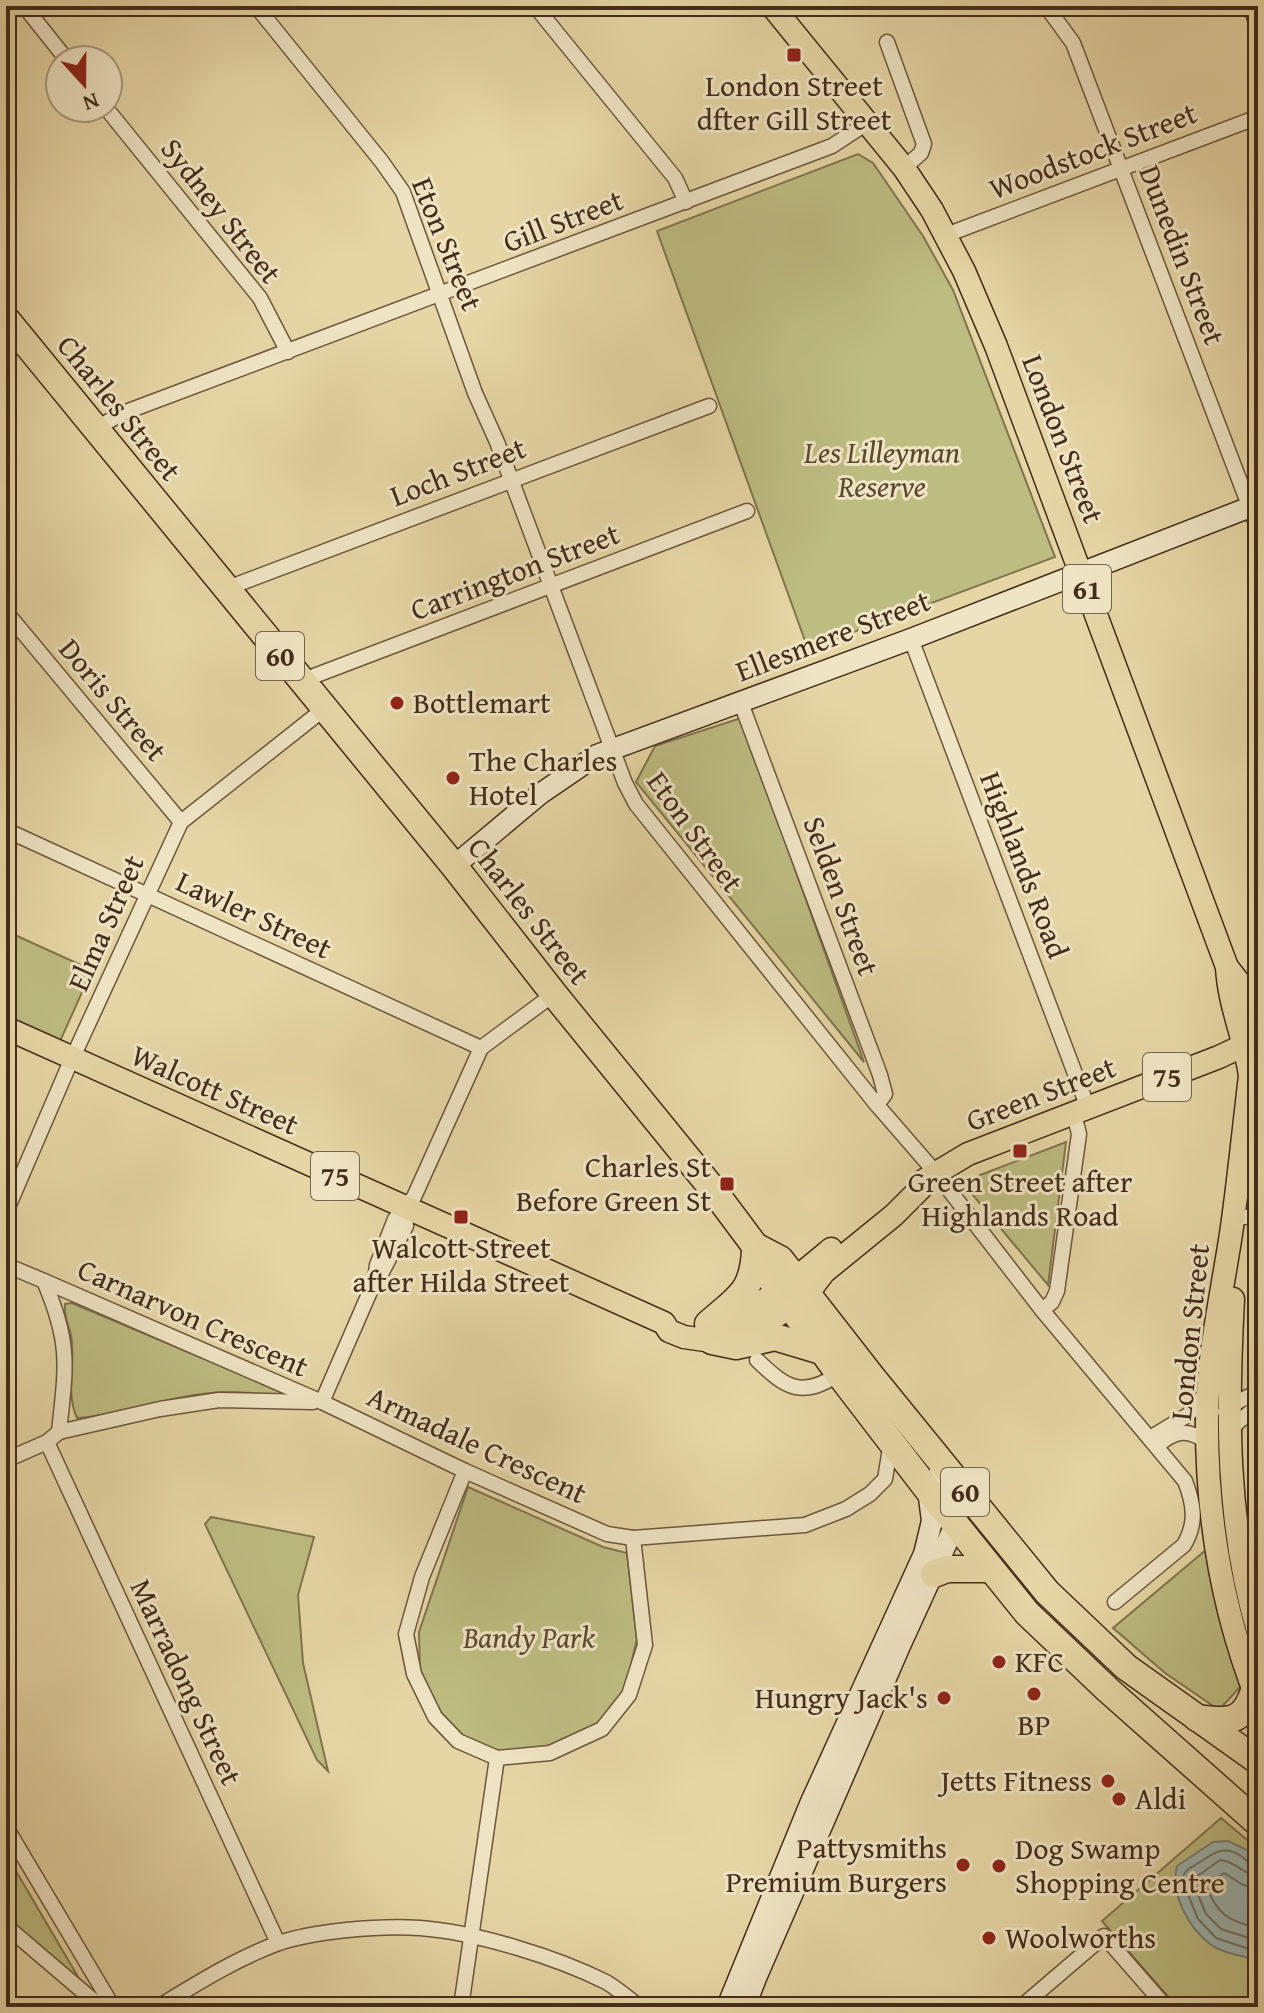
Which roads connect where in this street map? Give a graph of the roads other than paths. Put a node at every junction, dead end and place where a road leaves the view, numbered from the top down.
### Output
1 (24, 6) edge
2 (256, 6) edge
3 (535, 6) edge
4 (772, 6) edge
5 (1046, 6) edge
6 (1250, 6) edge
7 (1258, 27) edge
8 (887, 42) dead end
9 (54, 44) edge
10 (1258, 117) edge
11 (867, 123) junction
12 (119, 124) edge
13 (1121, 167) junction
14 (904, 168) junction
15 (686, 202) junction
16 (946, 235) junction
17 (441, 295) junction
18 (12, 336) edge
19 (288, 352) junction
20 (709, 406) dead end
21 (95, 429) junction
22 (512, 480) junction
23 (1254, 506) edge
24 (747, 511) dead end
25 (1258, 529) edge
26 (1081, 573) junction
27 (551, 587) junction
28 (225, 589) junction
29 (6, 612) edge
30 (911, 639) junction
31 (303, 684) junction
32 (741, 703) junction
33 (324, 709) junction
34 (613, 749) junction
35 (181, 822) junction
36 (6, 830) edge
37 (454, 866) junction
38 (148, 895) junction
39 (554, 994) junction
40 (6, 1028) edge
41 (1254, 1036) edge
42 (481, 1048) junction
43 (72, 1059) junction
44 (877, 1105) junction
45 (1081, 1111) junction
46 (1258, 1112) edge
47 (936, 1173) junction
48 (405, 1207) junction
49 (6, 1212) edge
50 (1245, 1216) edge
51 (755, 1246) junction
52 (6, 1265) edge
53 (44, 1281) junction
54 (793, 1291) junction
55 (1042, 1310) junction
56 (710, 1332) junction
57 (757, 1360) dead end
58 (832, 1363) junction
59 (1230, 1376) junction
60 (1208, 1389) junction
61 (1258, 1391) edge
62 (322, 1402) junction
63 (1258, 1406) edge
64 (1229, 1408) junction
65 (1229, 1434) junction
66 (53, 1437) junction
67 (925, 1442) junction
68 (1153, 1442) junction
69 (1208, 1448) junction
70 (890, 1453) junction
71 (6, 1460) edge
72 (465, 1471) junction
73 (928, 1490) junction
74 (955, 1525) junction
75 (633, 1538) junction
76 (991, 1569) junction
77 (934, 1574) junction
78 (1115, 1602) dead end
79 (1258, 1631) edge
80 (1256, 1696) edge
81 (860, 1714) junction
82 (1197, 1718) junction
83 (497, 1758) junction
84 (1258, 1761) edge
85 (1258, 1823) edge
86 (6, 1827) edge
87 (6, 1926) edge
88 (470, 1936) junction
89 (278, 1943) junction
90 (101, 2007) edge
91 (113, 2007) edge
92 (158, 2007) edge
93 (461, 2007) edge
94 (640, 2007) edge
95 (727, 2007) edge
96 (745, 2007) edge
97 (1021, 2007) edge
98 (1166, 2007) edge

1 - 9 street
2 - 17 street, Eton Street
3 - 15 street
4 - 11 main road, London Street / 61
5 - 13 street, Dunedin Street
6 - 7 street
8 - 14 street
10 - 13 street, Woodstock Street
11 - 14 main road, London Street / 61
11 - 15 street, Gill Street
12 - 19 street, Sydney Street
13 - 16 street, Woodstock Street
13 - 23 street, Dunedin Street
14 - 16 main road, London Street / 61
15 - 17 street, Gill Street
16 - 26 main road, London Street / 61
17 - 19 street, Gill Street
17 - 22 street, Eton Street
18 - 21 highway, Charles Street / 60
19 - 21 street, Gill Street
20 - 22 street, Loch Street
21 - 28 highway, Charles Street / 60
22 - 27 street, Eton Street
22 - 28 street, Loch Street
23 - 25 street, Dunedin Street
23 - 26 main road, Ellesmere Street
24 - 27 street, Carrington Street
26 - 30 main road, Ellesmere Street
26 - 41 main road, London Street / 61
27 - 31 street, Carrington Street
27 - 34 street, Eton Street
28 - 31 highway, Charles Street / 60
29 - 35 street, Doris Street
30 - 32 main road, Ellesmere Street
30 - 45 street, Highlands Road
31 - 33 highway, Charles Street / 60
32 - 34 main road, Ellesmere Street
32 - 44 street, Selden Street
33 - 35 street, Elma Street
33 - 37 highway, Charles Street / 60
34 - 37 main road, Ellesmere Street
34 - 44 street, Eton Street
35 - 38 street, Elma Street
36 - 38 street, Lawler Street
37 - 39 highway, Charles Street / 60
38 - 42 street, Lawler Street
38 - 43 street, Elma Street
39 - 42 street
39 - 51 highway, Charles Street / 60
40 - 43 main road, Walcott Street / 75
41 - 45 main road, Green Street / 75
41 - 50 main road, London Street / 61
42 - 48 street
43 - 48 main road, Walcott Street / 75
43 - 49 street, Elma Street
44 - 47 street, Eton Street
45 - 47 main road, Green Street / 75
45 - 55 street, Highlands Road
46 - 50 main road, London Street / 61
47 - 54 main road, Green Street / 75
47 - 55 street, Eton Street
48 - 56 main road, Walcott Street / 75
48 - 62 street
50 - 59 main road, London Street / 61
50 - 60 main road, London Street / 61
51 - 54 highway, Charles Street / 60
51 - 56 highway
52 - 53 street, Carnarvon Crescent
53 - 62 street, Carnarvon Crescent
53 - 66 street, Carnarvon Crescent
54 - 56 main road, Walcott Street / 75
54 - 58 highway, Charles Street / 60
54 - 67 highway, Charles Street / 60
55 - 68 street, Eton Street
56 - 58 highway
57 - 58 street
58 - 70 highway, Charles Street / 60
59 - 61 street
59 - 64 main road, London Street / 61
60 - 68 street
60 - 69 main road, London Street / 61
61 - 64 street
62 - 66 street, Armadale Crescent
62 - 72 street, Armadale Crescent
63 - 65 street
64 - 65 main road, London Street / 61
64 - 69 street
65 - 79 main road, London Street / 61
66 - 71 street, Armadale Crescent
66 - 89 street, Marradong Street
67 - 74 main road
67 - 82 highway, Charles Street / 60
68 - 69 street
68 - 78 street, Eton Street
69 - 80 main road, London Street / 61
70 - 73 highway, Charles Street / 60
70 - 75 street, Armadale Crescent
72 - 75 street, Armadale Crescent
72 - 83 street
73 - 74 highway, Charles Street / 60
73 - 81 main road
74 - 76 highway, Charles Street / 60
74 - 77 main road
75 - 83 street
76 - 77 highway
76 - 85 highway, Charles Street / 60
77 - 81 main road
80 - 82 highway
81 - 95 main road
81 - 96 main road
82 - 84 highway, 60
83 - 88 street
86 - 91 street
87 - 90 street
88 - 89 street
88 - 93 street
88 - 94 street
89 - 92 street
97 - 98 street

